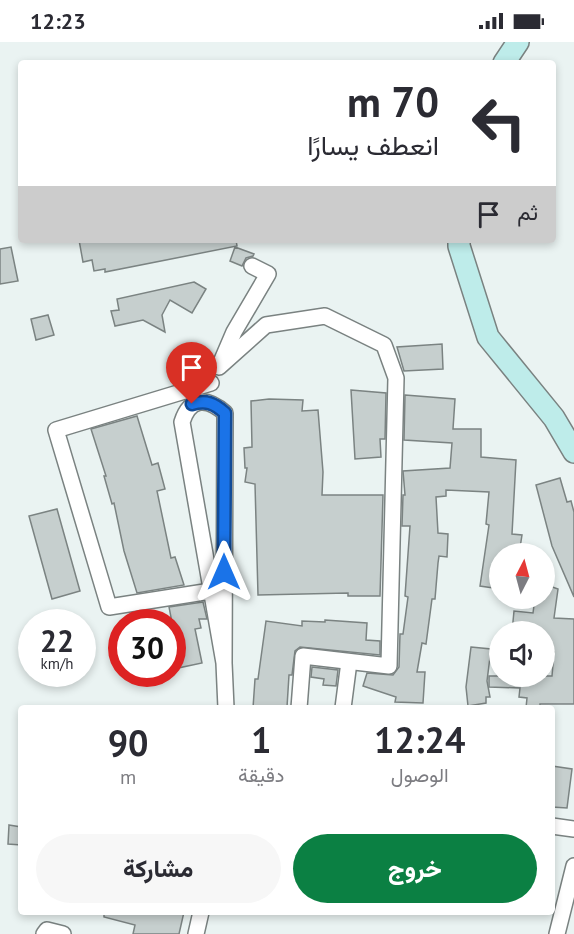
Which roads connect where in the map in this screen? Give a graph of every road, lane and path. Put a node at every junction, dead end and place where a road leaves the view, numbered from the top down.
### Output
1 (518, 42) edge
2 (506, 60) edge
3 (459, 243) edge
4 (252, 266) dead end
5 (219, 367) junction
6 (211, 383) junction
7 (203, 401) junction
8 (574, 452) edge
9 (211, 591) junction
10 (349, 662) junction
11 (224, 663) junction
12 (226, 705) edge
13 (299, 705) edge
14 (344, 705) edge
15 (555, 827) edge
16 (574, 830) edge
17 (574, 866) edge
18 (200, 915) edge
19 (45, 934) edge
20 (63, 934) edge
21 (196, 934) edge
22 (557, 934) edge

1 - 2 street
3 - 8 street
4 - 5 street
5 - 6 street
5 - 10 street
6 - 7 street
6 - 9 street
7 - 9 street
7 - 11 street
9 - 11 street
10 - 13 street
10 - 14 street
11 - 12 street
15 - 16 street
17 - 22 street
18 - 21 street
19 - 20 street

